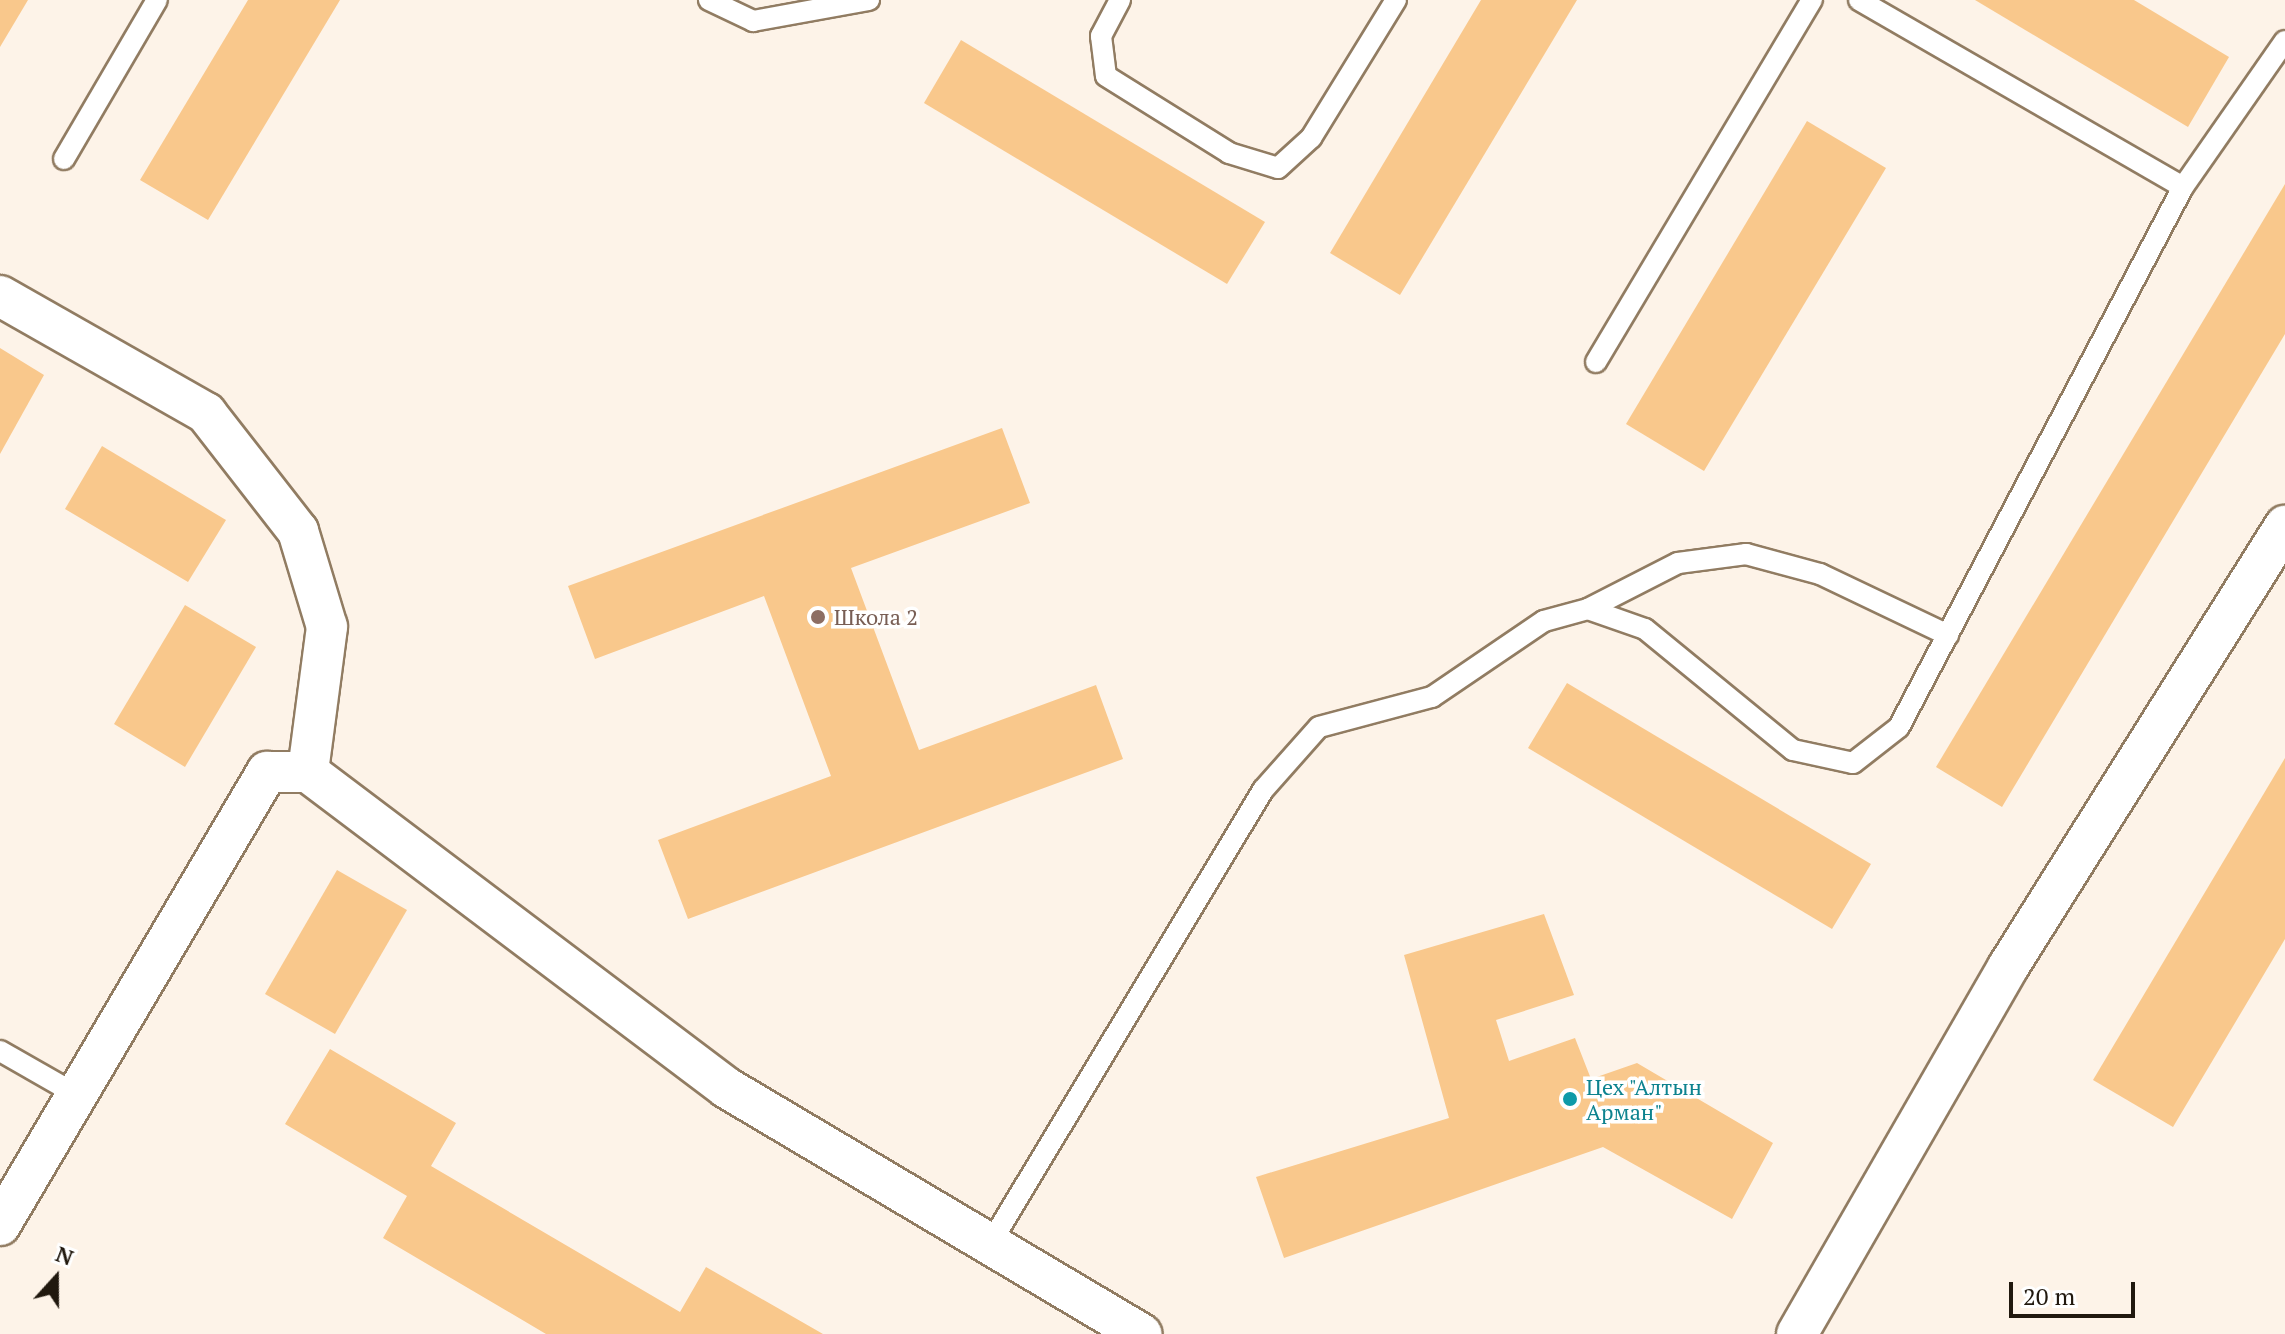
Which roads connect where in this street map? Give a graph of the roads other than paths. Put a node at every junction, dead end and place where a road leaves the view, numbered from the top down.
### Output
1 (157, 0) edge
2 (709, 0) edge
3 (869, 0) edge
4 (1120, 0) edge
5 (1396, 0) edge
6 (1812, 0) edge
7 (1859, 0) edge
8 (2285, 41) edge
9 (64, 159) dead end
10 (2183, 187) junction
11 (0, 296) edge
12 (1596, 362) dead end
13 (2285, 526) edge
14 (1588, 609) junction
15 (1948, 635) junction
16 (308, 772) junction
17 (0, 1051) edge
18 (77, 1095) junction
19 (0, 1225) edge
20 (990, 1244) junction
21 (1141, 1334) edge
22 (1797, 1334) edge

1 - 9 lane
2 - 3 lane
4 - 5 lane
6 - 12 lane
7 - 10 lane
8 - 10 lane
10 - 15 lane
11 - 16 street
13 - 22 street
14 - 15 lane
14 - 15 lane
14 - 20 lane
16 - 18 street
16 - 20 street
17 - 18 lane
18 - 19 street
20 - 21 street

